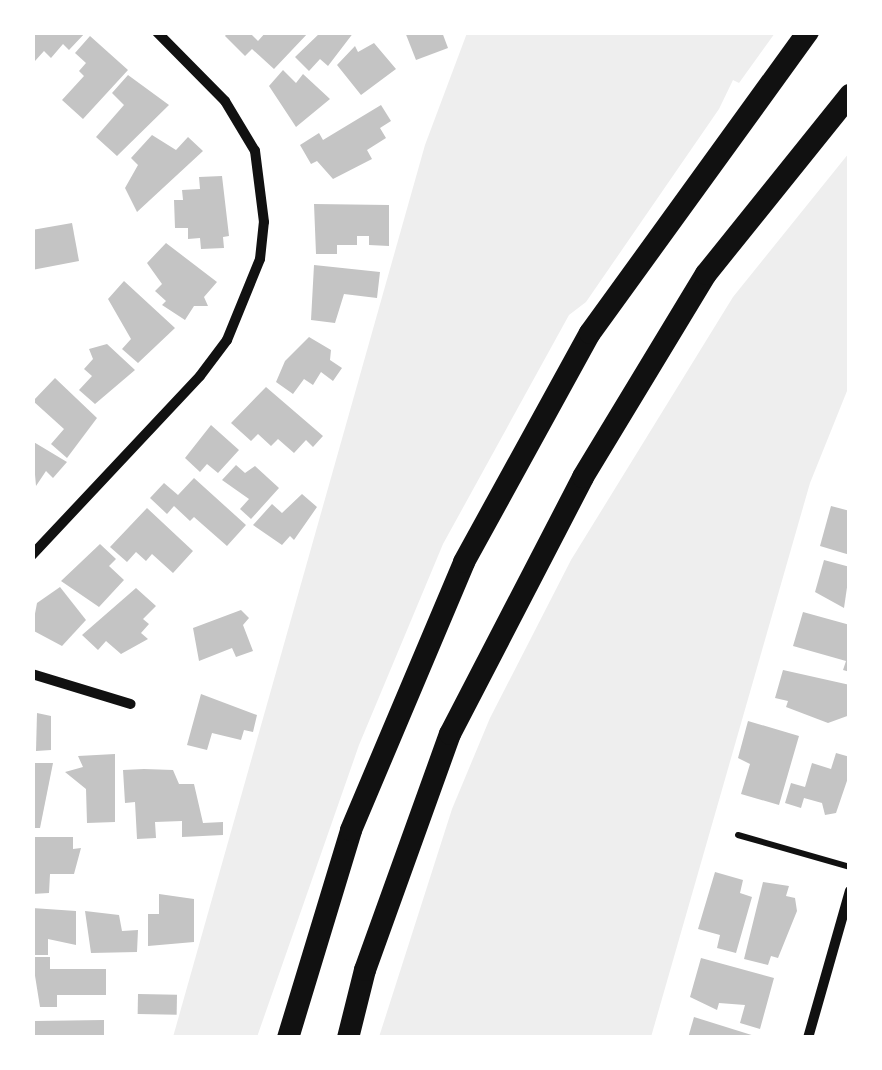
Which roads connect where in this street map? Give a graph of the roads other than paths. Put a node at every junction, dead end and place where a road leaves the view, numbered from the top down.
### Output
1 (157, 32) edge
2 (808, 32) edge
3 (848, 97) edge
4 (32, 555) edge
5 (32, 674) edge
6 (131, 704) dead end
7 (738, 835) dead end
8 (850, 868) edge
9 (850, 890) edge
10 (288, 1038) edge
11 (348, 1038) edge
12 (808, 1038) edge

1 - 4 street
2 - 10 highway
3 - 11 highway
5 - 6 street
7 - 8 lane
9 - 12 street

